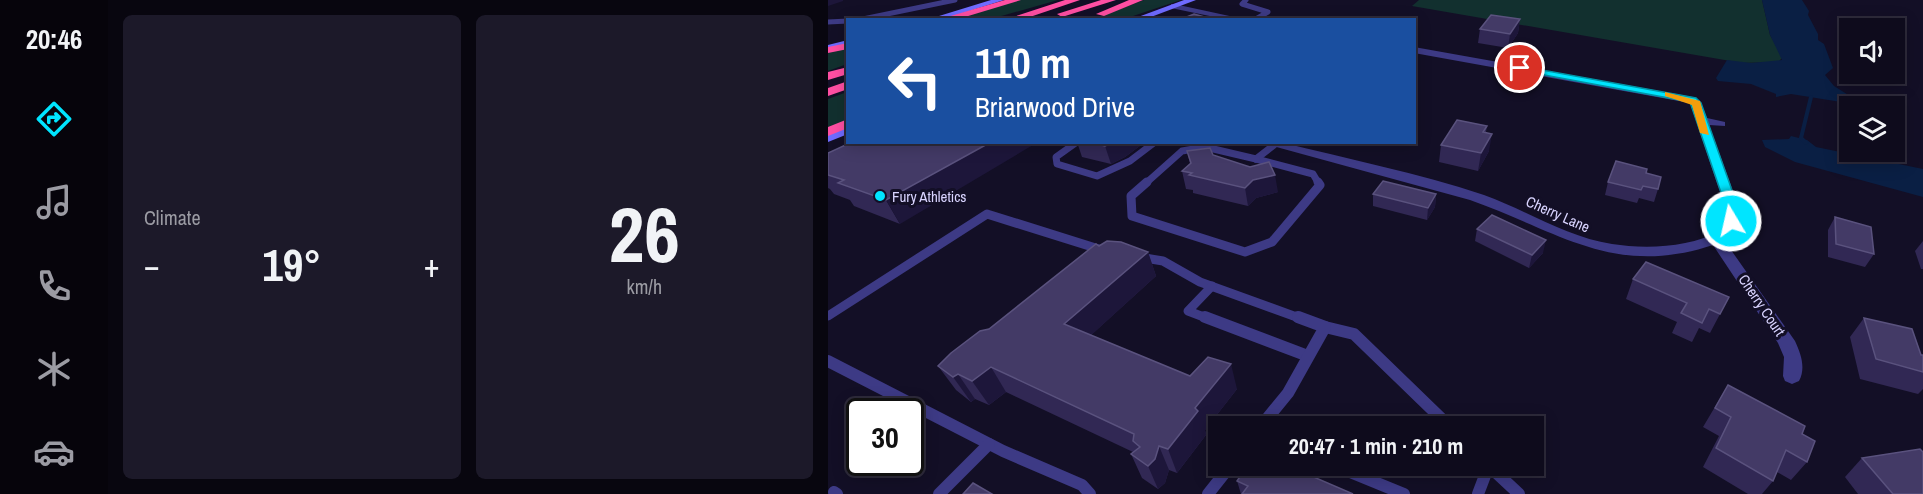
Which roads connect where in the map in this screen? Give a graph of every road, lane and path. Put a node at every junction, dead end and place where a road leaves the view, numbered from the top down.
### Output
1 (955, 0) edge
2 (1000, 0) edge
3 (1016, 0) edge
4 (1075, 0) edge
5 (1111, 0) edge
6 (1138, 0) edge
7 (1192, 0) edge
8 (1246, 0) edge
9 (1174, 6) junction
10 (868, 18) edge
11 (937, 18) edge
12 (949, 18) edge
13 (1016, 18) edge
14 (1052, 18) edge
15 (1090, 18) edge
16 (1140, 18) edge
17 (1234, 18) edge
18 (1258, 18) edge
19 (846, 21) edge
20 (828, 22) edge
21 (846, 44) edge
22 (828, 49) edge
23 (1416, 50) edge
24 (846, 71) edge
25 (828, 76) edge
26 (846, 86) edge
27 (828, 92) edge
28 (1702, 120) junction
29 (846, 124) edge
30 (1721, 124) dead end
31 (846, 131) edge
32 (828, 132) edge
33 (828, 138) edge
34 (1074, 144) edge
35 (1152, 144) edge
36 (1269, 144) edge
37 (1256, 159) junction
38 (1716, 239) junction
39 (1111, 252) edge
40 (1132, 256) edge
41 (1212, 286) junction
42 (828, 316) edge
43 (1325, 327) junction
44 (1308, 356) junction
45 (828, 361) edge
46 (1792, 376) dead end
47 (1270, 416) edge
48 (1439, 416) edge
49 (990, 444) junction
50 (1222, 476) edge
51 (1360, 476) edge
52 (1485, 476) edge
53 (1500, 476) edge
54 (939, 494) edge
55 (1090, 494) edge
56 (1208, 494) edge
57 (1404, 494) edge
58 (1478, 494) edge
59 (1519, 494) edge

1 - 10 lane
2 - 11 main road
3 - 12 highway
4 - 13 highway
5 - 14 highway
6 - 15 highway
7 - 9 main road
8 - 18 lane
9 - 16 main road
9 - 17 street
19 - 20 lane
21 - 22 highway
23 - 28 street
24 - 25 highway
26 - 27 highway
28 - 30 street
28 - 38 street
29 - 32 highway
31 - 33 main road
34 - 35 lane
36 - 37 lane
36 - 38 street, Cherry Lane
37 - 37 lane
38 - 46 street, Cherry Court
39 - 42 lane
40 - 41 lane
41 - 43 lane
41 - 44 lane
43 - 44 lane
43 - 48 lane
44 - 47 lane
45 - 49 lane
49 - 54 lane
49 - 55 lane
50 - 56 lane
51 - 57 lane
52 - 58 lane
53 - 59 lane

